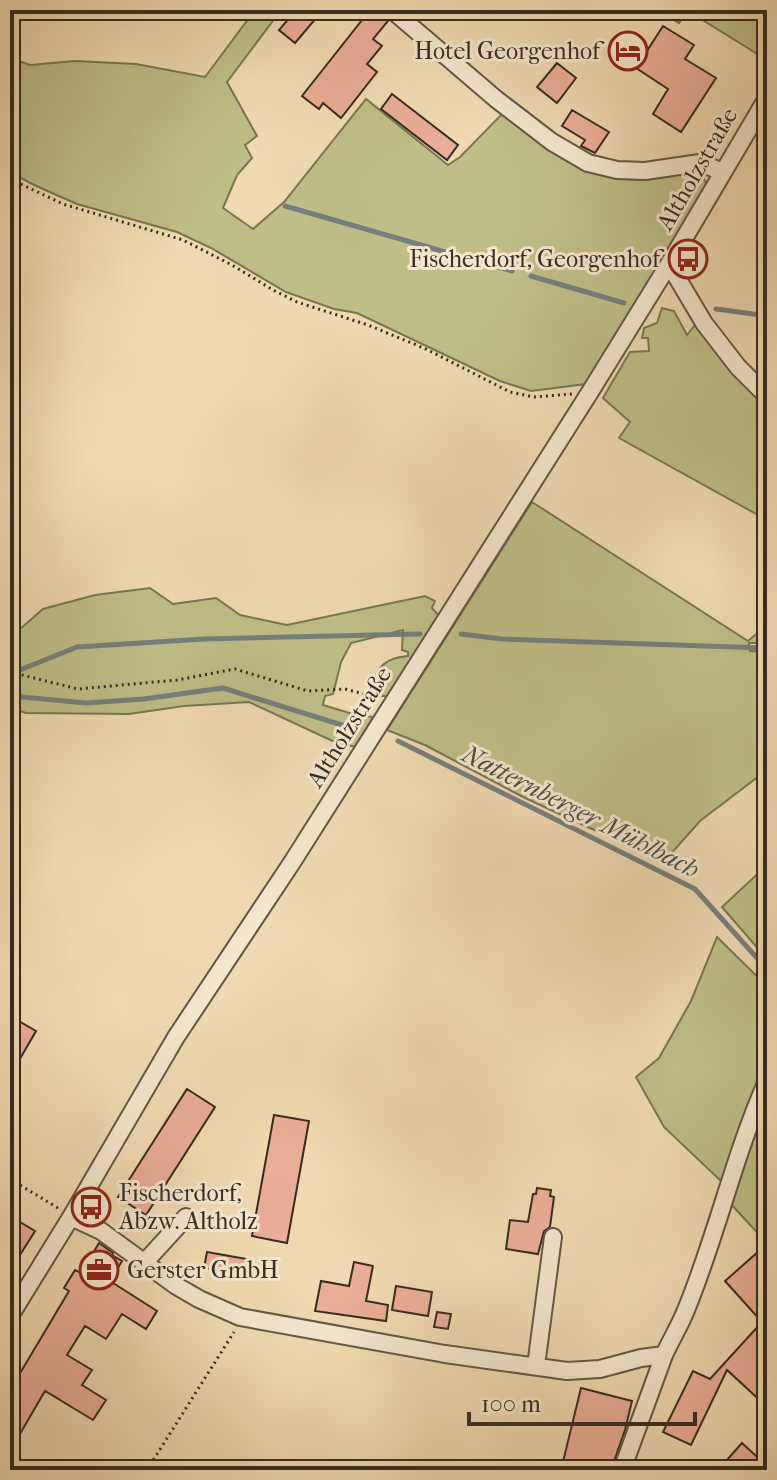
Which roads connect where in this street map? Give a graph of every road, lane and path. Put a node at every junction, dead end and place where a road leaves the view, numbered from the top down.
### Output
1 (392, 10) edge
2 (767, 98) edge
3 (723, 172) junction
4 (10, 179) edge
5 (669, 264) junction
6 (590, 392) junction
7 (767, 396) edge
8 (10, 672) edge
9 (390, 708) junction
10 (767, 1081) edge
11 (10, 1179) edge
12 (71, 1217) junction
13 (186, 1217) dead end
14 (553, 1237) dead end
15 (144, 1263) junction
16 (10, 1316) edge
17 (240, 1317) junction
18 (664, 1355) junction
19 (536, 1366) junction
20 (147, 1470) edge
21 (622, 1470) edge

1 - 3 street
2 - 3 street, Altholzstraße
3 - 5 street, Altholzstraße
4 - 6 path
5 - 6 street, Altholzstraße
5 - 7 street, Altholzstraße
6 - 9 street, Altholzstraße
8 - 9 path
9 - 12 street, Altholzstraße
10 - 18 street
11 - 12 path
12 - 15 street
12 - 16 street, Altholzstraße
13 - 15 street
14 - 19 street
15 - 17 street
17 - 19 street
17 - 20 path
18 - 19 street
18 - 21 street

